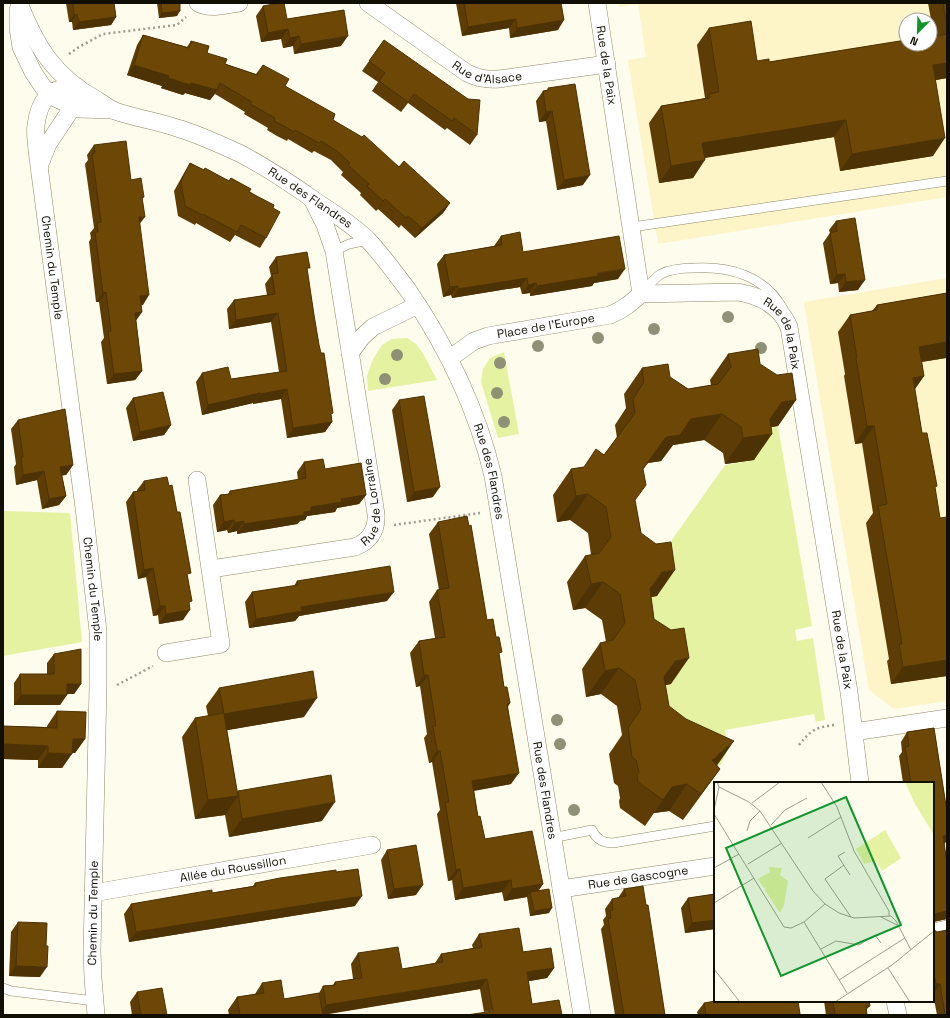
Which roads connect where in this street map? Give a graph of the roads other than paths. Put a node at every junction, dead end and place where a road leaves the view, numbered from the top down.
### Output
1 (19, 3) edge
2 (239, 3) edge
3 (368, 3) edge
4 (598, 3) edge
5 (199, 4) edge
6 (383, 8) edge
7 (607, 64) junction
8 (76, 88) junction
9 (49, 94) junction
10 (72, 106) junction
11 (115, 110) junction
12 (39, 166) junction
13 (947, 181) edge
14 (312, 199) junction
15 (632, 227) junction
16 (368, 240) junction
17 (334, 252) junction
18 (641, 294) junction
19 (418, 305) junction
20 (344, 316) junction
21 (373, 327) junction
22 (789, 327) junction
23 (350, 353) junction
24 (450, 358) junction
25 (197, 480) dead end
26 (211, 569) junction
27 (166, 653) road end
28 (947, 718) edge
29 (853, 728) junction
30 (860, 782) edge
31 (714, 826) edge
32 (552, 838) junction
33 (372, 845) dead end
34 (714, 866) edge
35 (562, 889) junction
36 (93, 893) junction
37 (947, 930) edge
38 (934, 932) edge
39 (3, 988) edge
40 (895, 1002) edge
41 (96, 1008) edge
42 (582, 1015) edge
43 (898, 1015) edge

1 - 8 street
1 - 9 street
2 - 5 street
3 - 6 street, Rue d'Alsace
4 - 7 street, Rue de la Paix
6 - 7 street, Rue d'Alsace
7 - 15 street, Rue de la Paix
8 - 9 street
8 - 10 street, Chemin du Temple
8 - 11 street, Rue des Flandres
9 - 10 street
9 - 12 street, Chemin du Temple
10 - 11 street, Rue des Flandres
10 - 12 street, Chemin du Temple
11 - 14 street, Rue des Flandres
12 - 36 street, Chemin du Temple
13 - 15 lane
14 - 16 street, Rue des Flandres
14 - 17 street, Rue de Lorraine
15 - 18 street, Rue de la Paix
16 - 17 lane
16 - 19 street, Rue des Flandres
17 - 20 street, Rue de Lorraine
18 - 22 street, Rue de la Paix
18 - 22 lane
18 - 24 street, Place de l'Europe
19 - 21 street
19 - 24 street, Rue des Flandres
20 - 21 street
20 - 23 street, Rue de Lorraine
21 - 23 street
22 - 29 street, Rue de la Paix
23 - 26 street, Rue de Lorraine
24 - 32 street, Rue des Flandres
25 - 26 street
26 - 27 street
28 - 29 street
29 - 30 street, Rue de la Paix
31 - 32 lane
32 - 35 street, Rue des Flandres
33 - 36 street, Allée du Roussillon
34 - 35 street, Rue de Gascogne
35 - 42 street, Rue des Flandres
36 - 41 street, Chemin du Temple
37 - 38 street
39 - 41 lane
40 - 43 street

